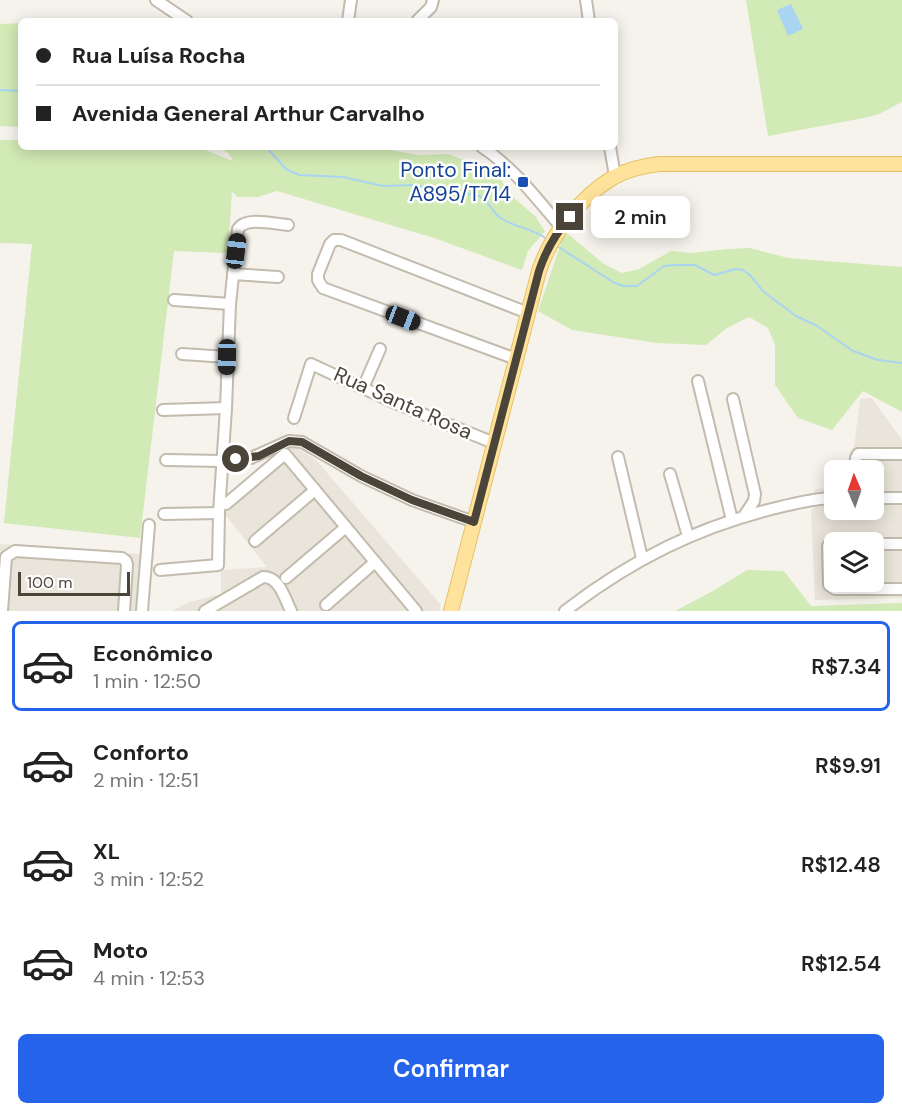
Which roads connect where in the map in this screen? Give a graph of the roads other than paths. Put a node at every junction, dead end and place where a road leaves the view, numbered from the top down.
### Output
1 (156, 0) edge
2 (351, 0) edge
3 (433, 0) edge
4 (586, 0) edge
5 (183, 18) edge
6 (348, 18) edge
7 (420, 18) edge
8 (589, 18) edge
9 (486, 150) edge
10 (611, 150) edge
11 (902, 164) edge
12 (615, 176) junction
13 (288, 225) dead end
14 (558, 230) junction
15 (233, 274) junction
16 (278, 277) dead end
17 (174, 300) dead end
18 (230, 304) junction
19 (528, 313) junction
20 (380, 349) dead end
21 (182, 354) dead end
22 (227, 357) junction
23 (516, 359) junction
24 (698, 381) dead end
25 (363, 388) junction
26 (733, 399) dead end
27 (226, 408) junction
28 (163, 410) dead end
29 (294, 418) dead end
30 (494, 443) junction
31 (902, 454) edge
32 (618, 457) dead end
33 (166, 460) dead end
34 (856, 460) edge
35 (222, 461) junction
36 (670, 474) dead end
37 (315, 490) junction
38 (824, 498) edge
39 (884, 498) edge
40 (902, 498) edge
41 (222, 508) junction
42 (164, 514) dead end
43 (744, 516) junction
44 (732, 520) junction
45 (474, 522) junction
46 (148, 525) dead end
47 (345, 527) junction
48 (688, 536) junction
49 (255, 541) dead end
50 (884, 544) edge
51 (902, 544) edge
52 (642, 558) junction
53 (375, 562) junction
54 (160, 570) dead end
55 (286, 578) dead end
56 (884, 589) edge
57 (902, 589) edge
58 (326, 605) dead end
59 (2, 611) edge
60 (126, 611) edge
61 (142, 611) edge
62 (205, 611) edge
63 (291, 611) edge
64 (416, 611) edge
65 (451, 611) edge
66 (565, 611) edge

1 - 5 street
2 - 6 street
3 - 7 street
4 - 8 street
9 - 14 street
10 - 12 street
11 - 12 main road
12 - 14 main road
13 - 15 street
14 - 19 main road
15 - 16 street
15 - 18 street
17 - 18 street
18 - 22 street
19 - 23 main road
19 - 23 street
20 - 25 street
21 - 22 street
22 - 27 street
23 - 30 main road
24 - 44 street
25 - 29 street, Rua Santa Rosa
25 - 30 street, Rua Santa Rosa
26 - 43 street
27 - 28 street
27 - 35 street
30 - 45 main road
31 - 34 street
32 - 52 street
33 - 35 street
35 - 41 street
35 - 45 street
36 - 48 street
37 - 41 street
37 - 47 street
37 - 49 street
38 - 43 street
39 - 40 street
41 - 42 street
41 - 54 street
43 - 44 street
44 - 48 street
45 - 65 main road
46 - 61 street
47 - 53 street
47 - 55 street
48 - 52 street
50 - 51 street
52 - 66 street
53 - 58 street
53 - 64 street
56 - 57 street
59 - 60 street
62 - 63 street

